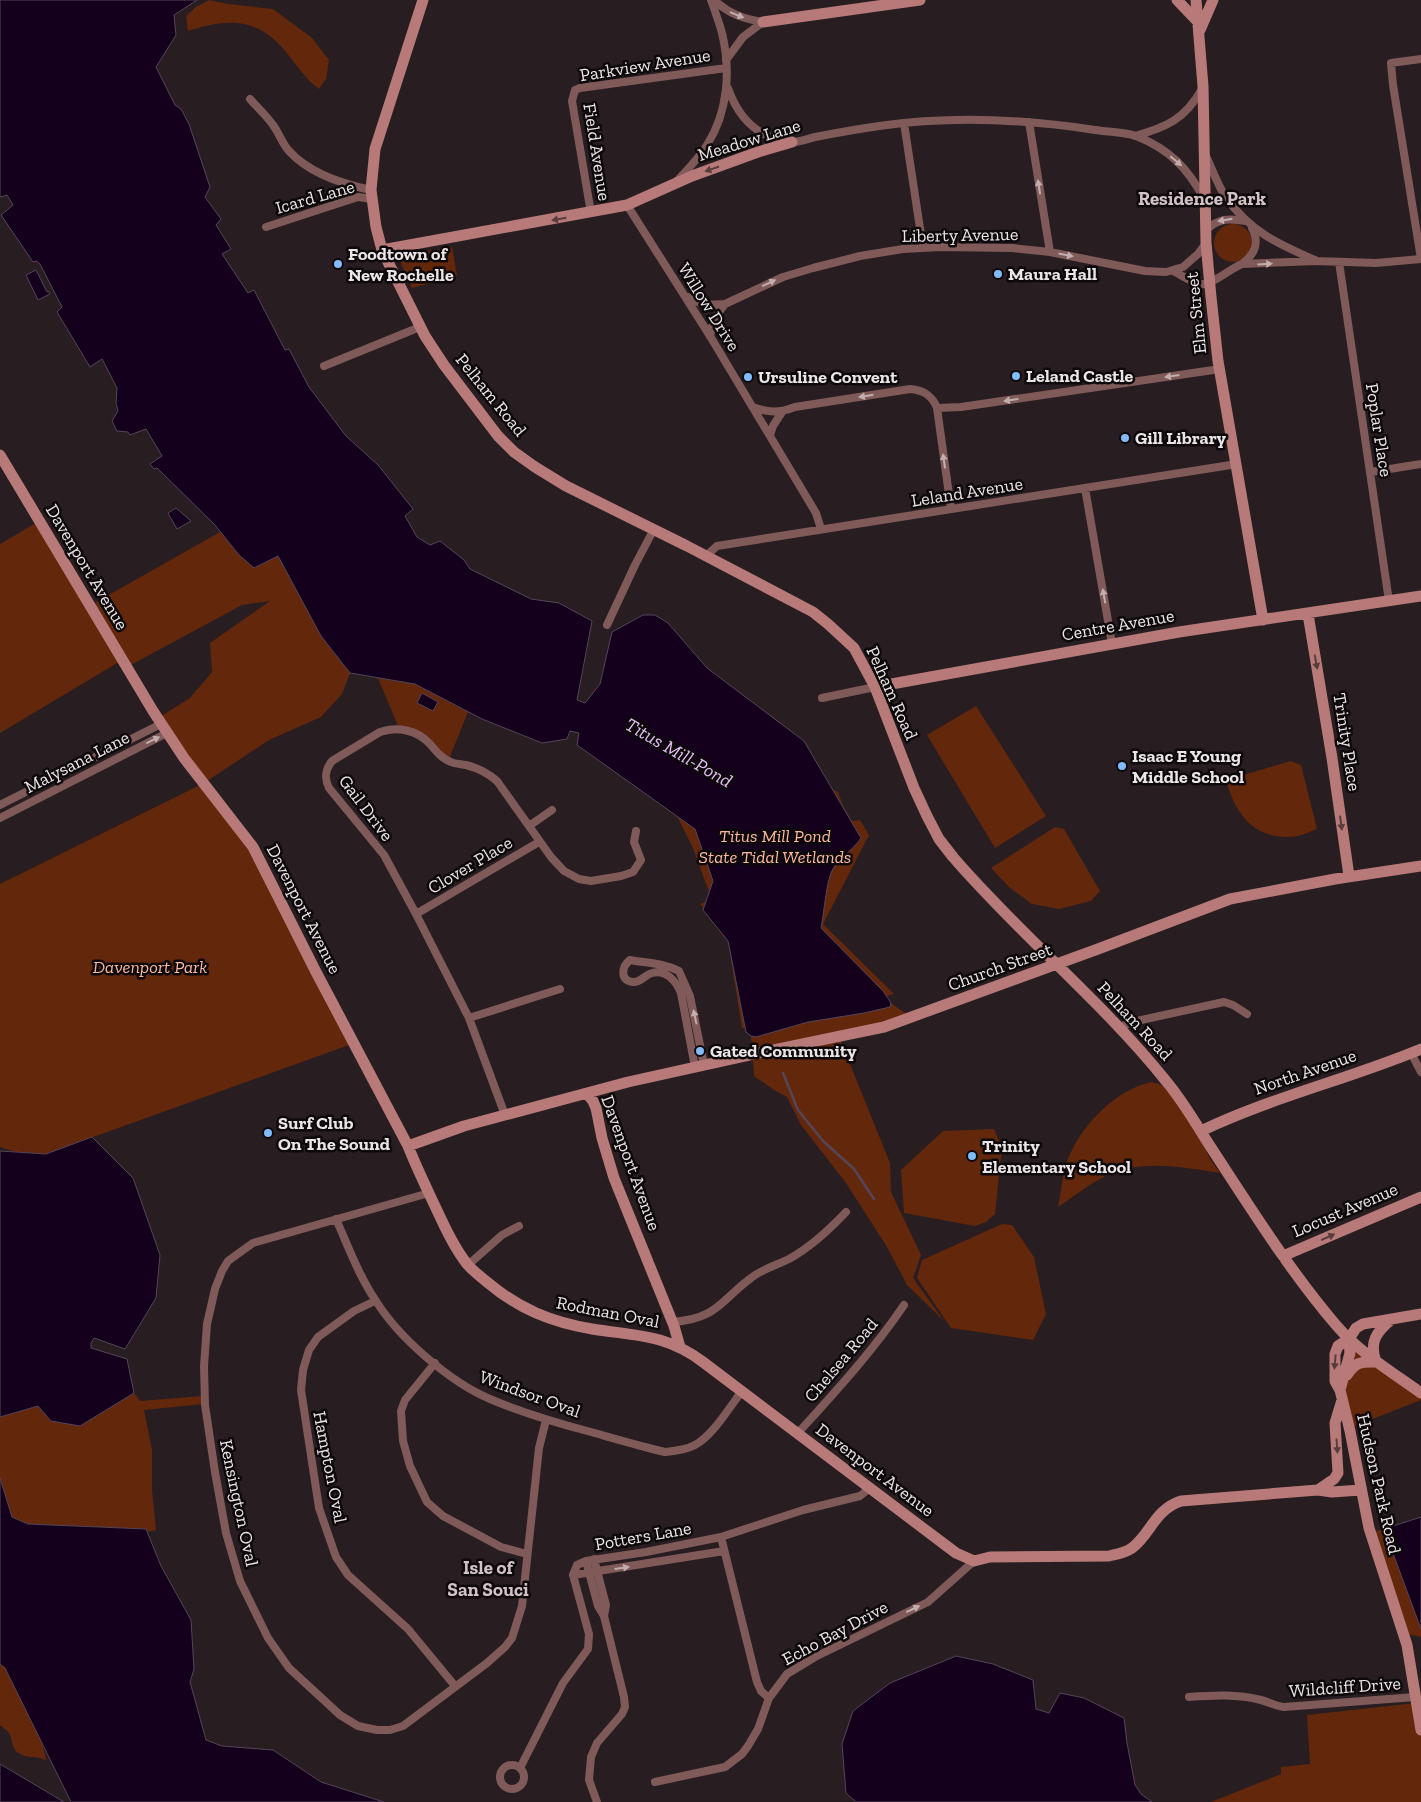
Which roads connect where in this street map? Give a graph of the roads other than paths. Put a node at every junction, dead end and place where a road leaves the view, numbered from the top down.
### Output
1 (423, 0) edge
2 (712, 0) edge
3 (920, 0) edge
4 (1177, 0) edge
5 (1196, 0) edge
6 (1213, 0) edge
7 (763, 22) junction
8 (1198, 28) junction
9 (1421, 59) edge
10 (726, 64) junction
11 (1203, 86) junction
12 (728, 88) junction
13 (572, 96) joint
14 (250, 99) dead end
15 (1029, 122) junction
16 (904, 123) junction
17 (1135, 136) junction
18 (792, 142) junction
19 (1205, 154) junction
20 (676, 182) junction
21 (372, 194) junction
22 (1206, 203) junction
23 (628, 206) junction
24 (591, 213) junction
25 (1248, 224) junction
26 (266, 227) dead end
27 (1206, 230) junction
28 (1419, 240) edge
29 (1206, 243) junction
30 (923, 248) junction
31 (382, 250) junction
32 (1050, 252) junction
33 (1421, 259) edge
34 (1316, 261) junction
35 (1339, 262) junction
36 (1242, 264) junction
37 (1173, 271) junction
38 (1210, 283) junction
39 (684, 295) junction
40 (725, 304) junction
41 (420, 327) junction
42 (710, 336) junction
43 (324, 366) dead end
44 (1220, 369) junction
45 (753, 406) junction
46 (937, 408) junction
47 (782, 412) junction
48 (770, 435) junction
49 (0, 455) edge
50 (1237, 464) junction
51 (1421, 464) edge
52 (1371, 472) junction
53 (1086, 488) junction
54 (951, 509) junction
55 (654, 530) junction
56 (821, 530) junction
57 (706, 556) junction
58 (1421, 596) edge
59 (1389, 601) junction
60 (1308, 614) junction
61 (1264, 620) junction
62 (607, 625) dead end
63 (1112, 644) junction
64 (875, 687) junction
65 (822, 698) dead end
66 (164, 728) junction
67 (0, 805) edge
68 (552, 810) dead end
69 (0, 818) edge
70 (529, 826) junction
71 (636, 831) dead end
72 (539, 842) junction
73 (1421, 866) edge
74 (1349, 876) junction
75 (416, 914) junction
76 (1056, 964) junction
77 (560, 989) dead end
78 (1247, 1014) dead end
79 (469, 1018) junction
80 (1120, 1027) junction
81 (1416, 1051) edge
82 (700, 1066) junction
83 (1421, 1072) edge
84 (587, 1094) junction
85 (505, 1115) junction
86 (1201, 1131) junction
87 (408, 1146) junction
88 (429, 1193) junction
89 (1421, 1197) edge
90 (846, 1212) dead end
91 (336, 1219) junction
92 (519, 1226) dead end
93 (1283, 1256) junction
94 (468, 1265) junction
95 (375, 1300) junction
96 (904, 1305) dead end
97 (1421, 1314) edge
98 (1392, 1319) junction
99 (672, 1322) junction
100 (1349, 1338) junction
101 (680, 1347) junction
102 (1376, 1362) junction
103 (435, 1364) junction
104 (1341, 1390) junction
105 (742, 1392) junction
106 (1421, 1394) edge
107 (546, 1420) junction
108 (798, 1433) junction
109 (870, 1488) junction
110 (1318, 1490) junction
111 (1361, 1490) junction
112 (721, 1537) junction
113 (724, 1551) junction
114 (527, 1554) junction
115 (594, 1559) junction
116 (586, 1561) junction
117 (974, 1561) junction
118 (598, 1571) junction
119 (588, 1572) junction
120 (574, 1575) junction
121 (604, 1616) junction
122 (455, 1686) junction
123 (1190, 1697) dead end
124 (1415, 1697) junction
125 (769, 1698) junction
126 (1421, 1730) edge
127 (520, 1768) dead end
128 (654, 1782) dead end
129 (597, 1802) edge

1 - 21 street, Pelham Road
2 -> 7 street
2 - 10 street
3 - 7 street
4 - 8 street
5 - 8 street, Elm Street
6 - 8 street
7 - 10 street
8 - 11 street, Elm Street
9 - 28 street
10 - 12 street
10 - 13 street, Parkview Avenue
11 - 17 street, Meadow Lane
11 - 19 street, Elm Street
12 - 18 street
12 - 20 street
13 - 24 street, Field Avenue
14 - 21 street
15 - 16 street, Meadow Lane
15 - 17 street, Meadow Lane
32 -> 15 street
16 - 18 street, Meadow Lane
16 - 30 street
17 -> 22 street, Meadow Lane
18 -> 20 street, Meadow Lane
19 - 22 street, Elm Street
19 - 25 street
20 - 23 street, Meadow Lane
21 - 26 street, Icard Lane
21 - 31 street, Pelham Road
22 - 27 street, Elm Street
23 - 24 street, Meadow Lane
23 - 39 street, Willow Drive
24 -> 31 street, Meadow Lane
25 -> 27 street
25 - 34 street
25 - 36 street
27 - 29 street, Elm Street
28 - 33 street
29 - 37 street
29 - 38 street, Elm Street
30 - 32 street, Liberty Avenue
40 -> 30 street, Liberty Avenue
31 - 41 street, Pelham Road
32 -> 37 street, Liberty Avenue
33 - 35 street
34 - 35 street
36 -> 34 street
35 - 52 street, Poplar Place
36 - 38 street
37 - 38 street, Liberty Avenue
38 - 44 street, Elm Street
39 - 40 street, Liberty Avenue
39 - 42 street, Willow Drive
40 - 42 street
41 - 43 street
41 - 55 street, Pelham Road
42 - 45 street, Willow Drive
44 -> 46 street
44 - 50 street, Elm Street
45 - 47 street
45 - 48 street, Willow Drive
46 -> 47 street
54 -> 46 street
47 - 48 street
48 - 56 street, Willow Drive
49 - 66 street, Davenport Avenue
50 - 53 street, Leland Avenue
50 - 61 street, Elm Street
51 - 52 street
52 - 59 street, Poplar Place
53 - 54 street, Leland Avenue
63 -> 53 street
54 - 56 street, Leland Avenue
55 - 57 street, Pelham Road
55 - 62 street
56 - 57 street, Leland Avenue
57 - 64 street, Pelham Road
58 - 59 street, Centre Avenue
59 - 60 street, Centre Avenue
60 - 61 street, Centre Avenue
60 -> 74 street, Trinity Place
61 - 63 street, Centre Avenue
63 - 64 street, Centre Avenue
64 - 65 street, Centre Avenue
64 - 76 street, Pelham Road
66 - 67 street, Malysana Lane
69 -> 66 street, Malysana Lane
66 - 87 street, Davenport Avenue
68 - 70 street, Clover Place
70 - 72 street, Gail Drive
70 - 75 street, Gail Drive
71 - 72 street, Gail Drive
72 - 75 street, Clover Place
73 - 74 street, Church Street
74 - 76 street, Church Street
75 - 79 street, Gail Drive
76 - 80 street, Pelham Road
76 - 82 street, Church Street
77 - 79 street
78 - 80 street
79 - 85 street, Gail Drive
80 - 86 street, Pelham Road
81 - 83 street
81 - 86 street, North Avenue
82 -> 82 street
82 - 84 street, Church Street
84 - 85 street, Davenport Avenue
84 - 99 street, Davenport Avenue
85 - 87 street, Davenport Avenue
86 - 93 street, Pelham Road
87 - 88 street, Rodman Oval
88 - 91 street, Kensington Oval
88 - 94 street, Rodman Oval
93 -> 89 street, Locust Avenue
90 - 99 street
91 - 95 street, Windsor Oval
91 - 122 street, Kensington Oval
92 - 94 street
93 - 100 street, Pelham Road
94 - 101 street, Rodman Oval
95 - 103 street, Windsor Oval
95 - 122 street, Hampton Oval
96 - 108 street, Chelsea Road
97 - 98 street
98 - 100 street
98 - 102 street
99 - 101 street, Davenport Avenue
100 - 102 street, Pelham Road
100 - 104 street, Hudson Park Road
101 - 105 street, Davenport Avenue
102 - 104 street
102 - 106 street, Pelham Road
103 - 107 street, Windsor Oval
103 - 114 street
104 -> 110 street
104 - 111 street, Hudson Park Road
105 - 107 street, Windsor Oval
105 - 108 street, Davenport Avenue
107 - 114 street, Kensington Oval
108 - 109 street, Davenport Avenue
109 - 112 street, Potters Lane
109 - 117 street, Davenport Avenue
110 - 111 street
110 - 117 street
111 - 124 street, Hudson Park Road
112 - 113 street
112 - 115 street, Potters Lane
118 -> 113 street, Potters Lane
113 - 125 street
114 - 122 street, Kensington Oval
115 - 116 street, Potters Lane
115 - 118 street
116 - 119 street
116 - 120 street, Potters Lane
125 -> 117 street, Echo Bay Drive
118 - 119 street, Potters Lane
118 - 121 street
119 - 120 street, Potters Lane
119 - 121 street
120 - 127 street
121 - 129 street
123 - 124 street, Wildcliff Drive
124 - 126 street, Hudson Park Road
125 - 128 street, Echo Bay Drive

